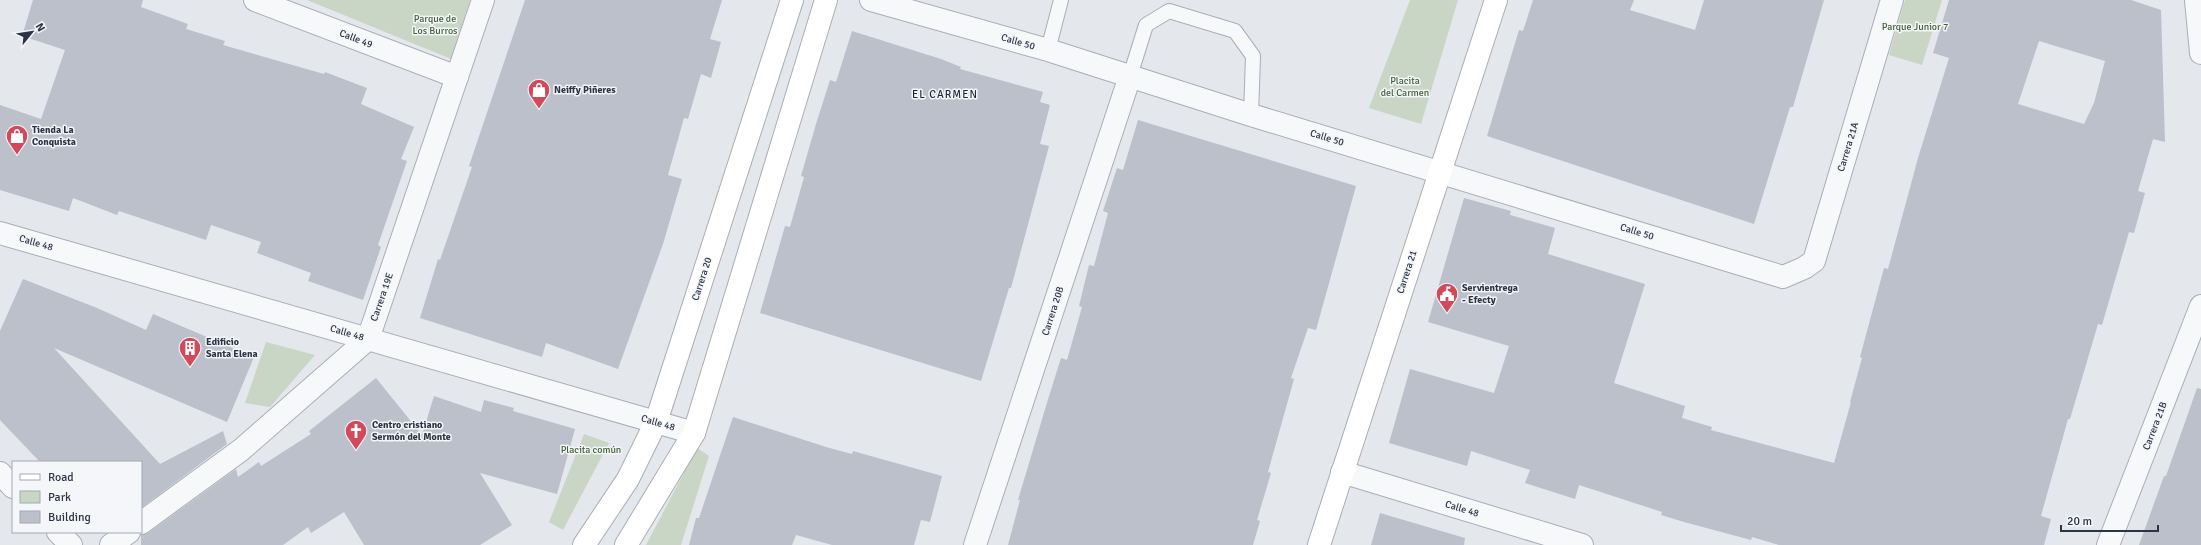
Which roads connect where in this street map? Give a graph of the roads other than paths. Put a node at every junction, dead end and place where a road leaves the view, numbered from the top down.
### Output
1 (483, 0) edge
2 (792, 0) edge
3 (826, 0) edge
4 (871, 0) edge
5 (1061, 0) edge
6 (1496, 0) edge
7 (1892, 0) edge
8 (2196, 0) edge
9 (263, 2) edge
10 (908, 5) edge
11 (1048, 50) junction
12 (2201, 53) edge
13 (1130, 76) junction
14 (457, 77) junction
15 (1250, 115) junction
16 (1439, 172) junction
17 (0, 233) edge
18 (1783, 277) joint
19 (2201, 306) edge
20 (368, 339) junction
21 (656, 422) junction
22 (694, 433) junction
23 (1342, 472) junction
24 (0, 474) edge
25 (12, 486) edge
26 (142, 522) edge
27 (59, 533) edge
28 (128, 533) edge
29 (71, 545) edge
30 (111, 545) edge
31 (584, 545) edge
32 (626, 545) edge
33 (975, 545) edge
34 (1319, 545) edge
35 (1582, 545) edge
36 (2108, 545) edge

1 - 14 street, Carrera 19E
2 - 21 street, Carrera 20
3 - 22 street
4 - 10 street, Calle 50
5 - 11 lane
6 - 16 street, Carrera 21
7 - 18 street, Carrera 21A
8 - 12 street
9 - 14 street, Calle 49
10 - 11 street, Calle 50
11 - 13 street, Calle 50
13 - 15 street, Calle 50
13 - 15 lane
13 - 33 street, Carrera 20B
14 - 20 street, Carrera 19E
15 - 16 street, Calle 50
16 - 18 street, Calle 50
16 - 23 street, Carrera 21
17 - 20 street, Calle 48
19 - 36 street, Carrera 21B
20 - 21 street, Calle 48
20 - 26 street
21 - 22 street, Calle 48
21 - 31 street, Carrera 20
22 - 32 street
23 - 34 street, Carrera 21
23 - 35 street, Calle 48
24 - 25 street
27 - 29 street
28 - 30 street

